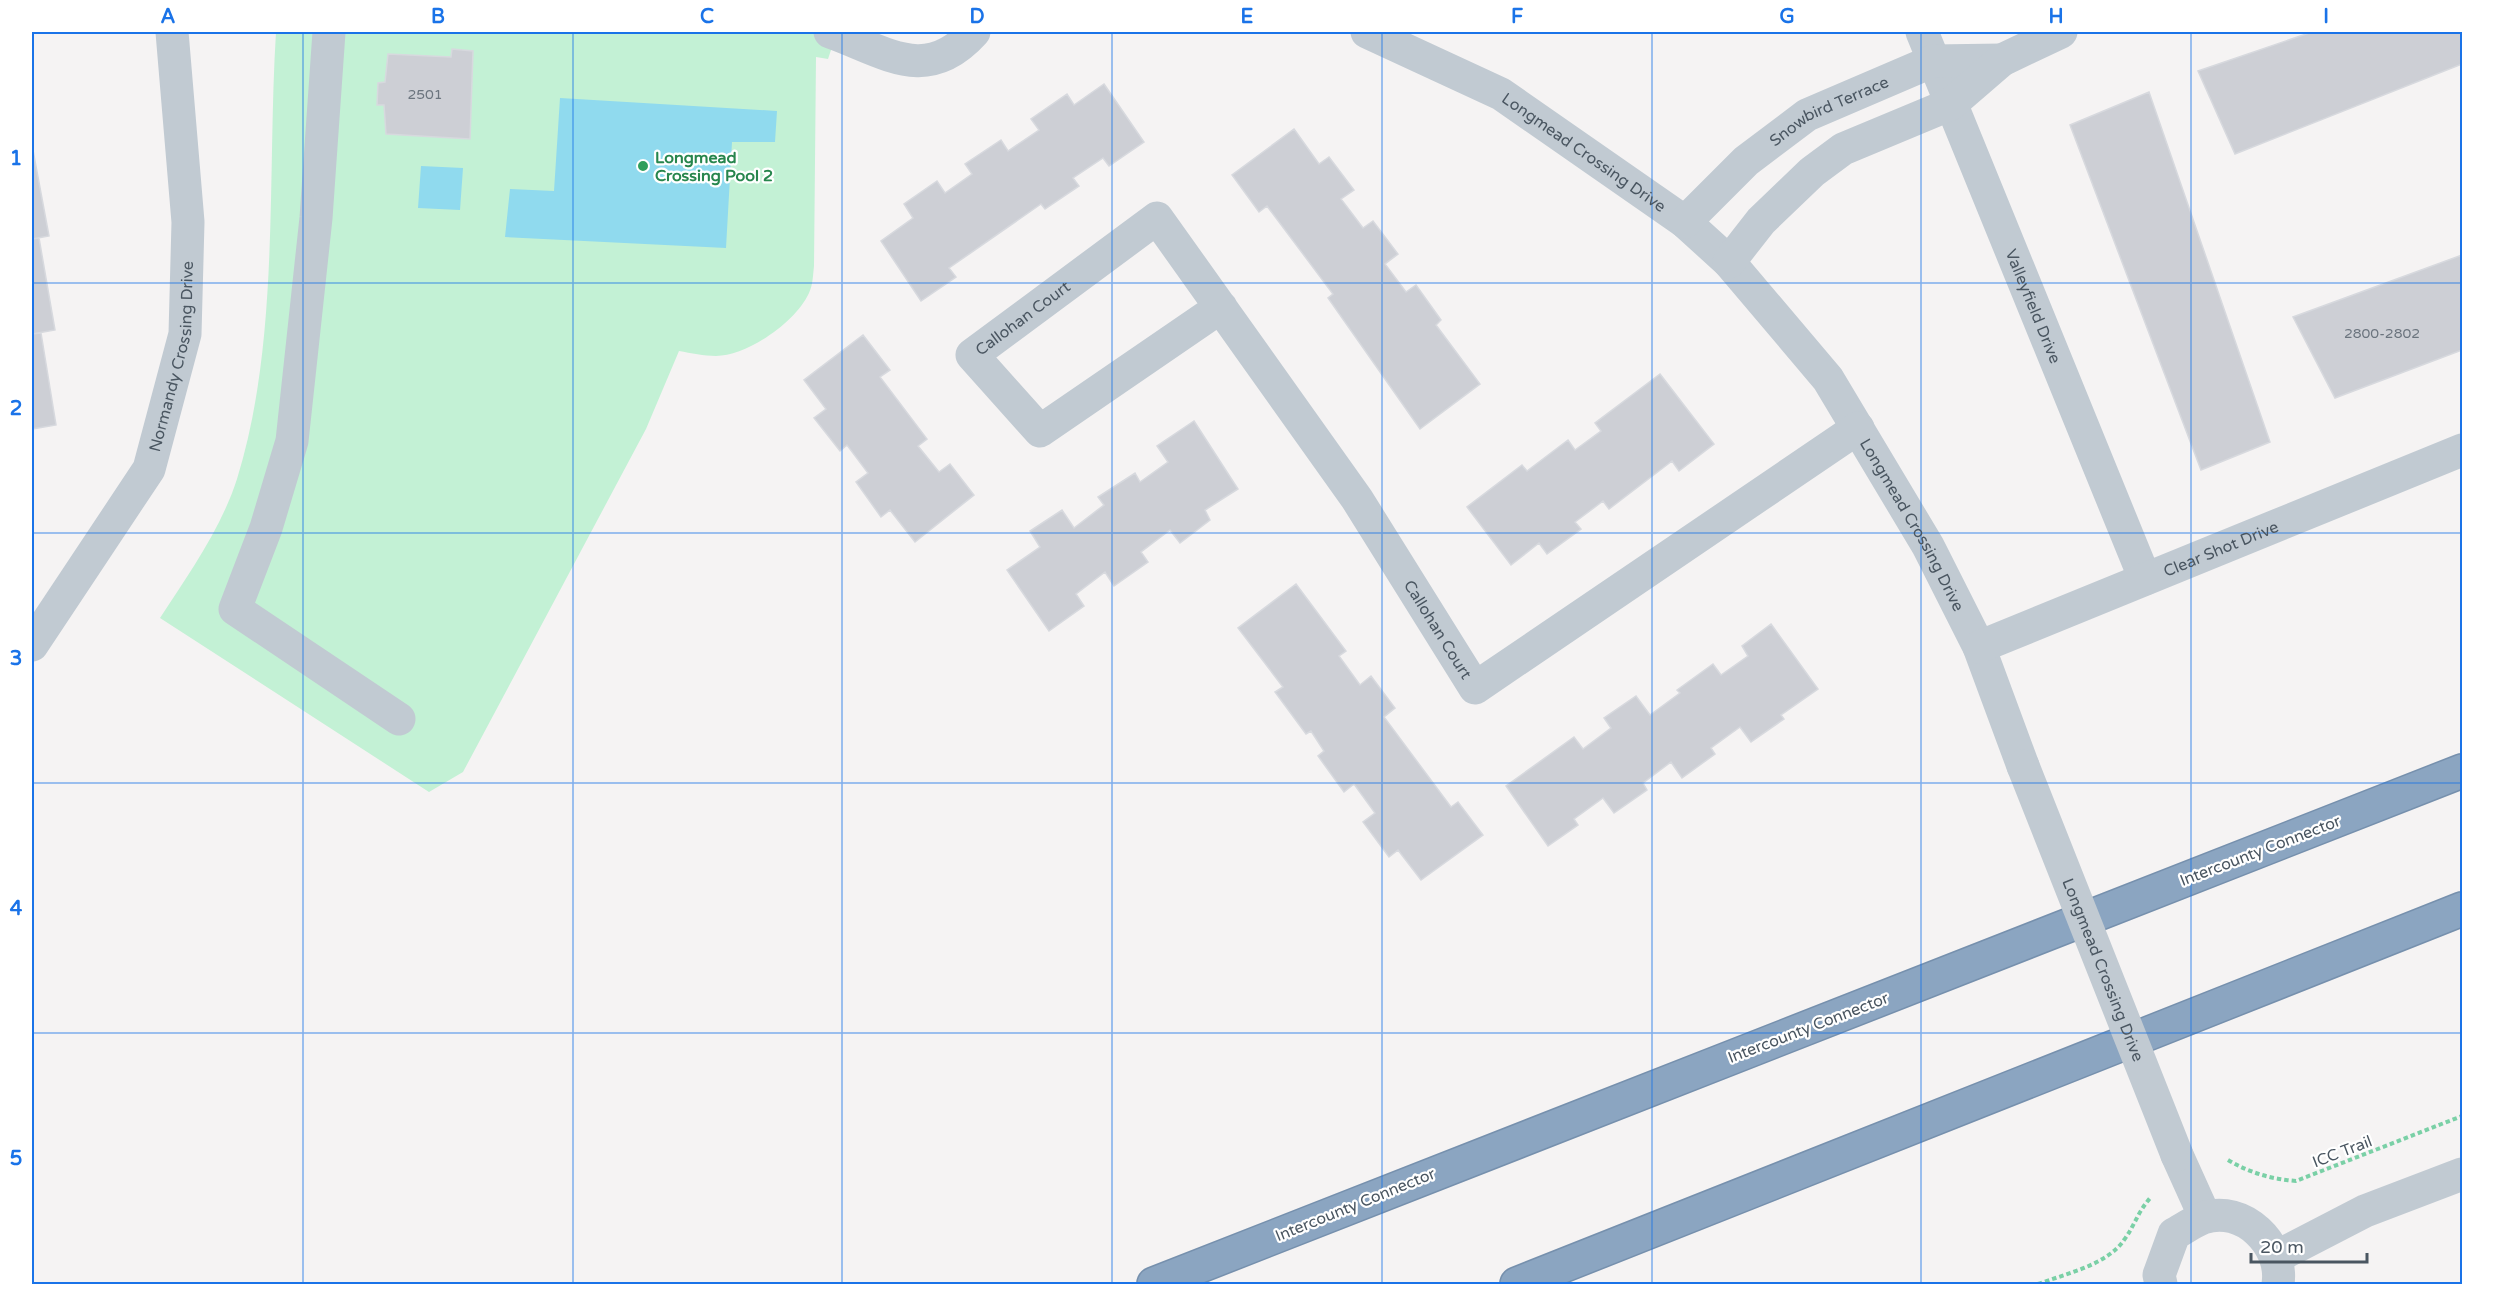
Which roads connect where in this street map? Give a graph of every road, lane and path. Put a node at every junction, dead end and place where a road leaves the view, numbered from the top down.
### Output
1 (172, 32) edge
2 (329, 32) edge
3 (830, 32) edge
4 (974, 32) edge
5 (1367, 32) edge
6 (2061, 32) edge
7 (1928, 46) edge
8 (2002, 60) junction
9 (1951, 104) junction
10 (1685, 222) junction
11 (1730, 262) junction
12 (1221, 307) junction
13 (1858, 428) junction
14 (2463, 450) edge
15 (2145, 579) junction
16 (36, 629) edge
17 (1979, 647) junction
18 (399, 719) dead end
19 (2463, 771) edge
20 (2463, 909) edge
21 (2463, 1116) edge
22 (2228, 1160) dead end
23 (2463, 1174) edge
24 (2151, 1197) dead end
25 (2205, 1217) junction
26 (2277, 1271) edge
27 (1154, 1284) edge
28 (1517, 1284) edge
29 (2038, 1284) edge
30 (2161, 1284) edge

1 - 16 street, Normandy Crossing Drive
2 - 18 street
3 - 4 street
5 - 10 street, Longmead Crossing Drive
6 - 8 street, Snowbird Terrace
7 - 8 street, Snowbird Terrace
7 - 9 street, Valleyfield Drive
7 - 10 street, Snowbird Terrace
8 - 9 street, Snowbird Terrace
9 - 11 street, Snowbird Terrace
9 - 15 street, Valleyfield Drive
10 - 11 street, Longmead Crossing Drive
11 - 13 street, Longmead Crossing Drive
12 - 12 street, Callohan Court
12 - 13 street, Callohan Court
13 - 17 street, Longmead Crossing Drive
14 - 15 street, Clear Shot Drive
15 - 17 street, Clear Shot Drive
17 - 25 street, Longmead Crossing Drive, bridge
19 - 27 highway, Intercounty Connector
20 - 28 highway
21 - 22 path, ICC Trail
23 - 26 street
24 - 29 path
25 - 26 street
25 - 30 street

